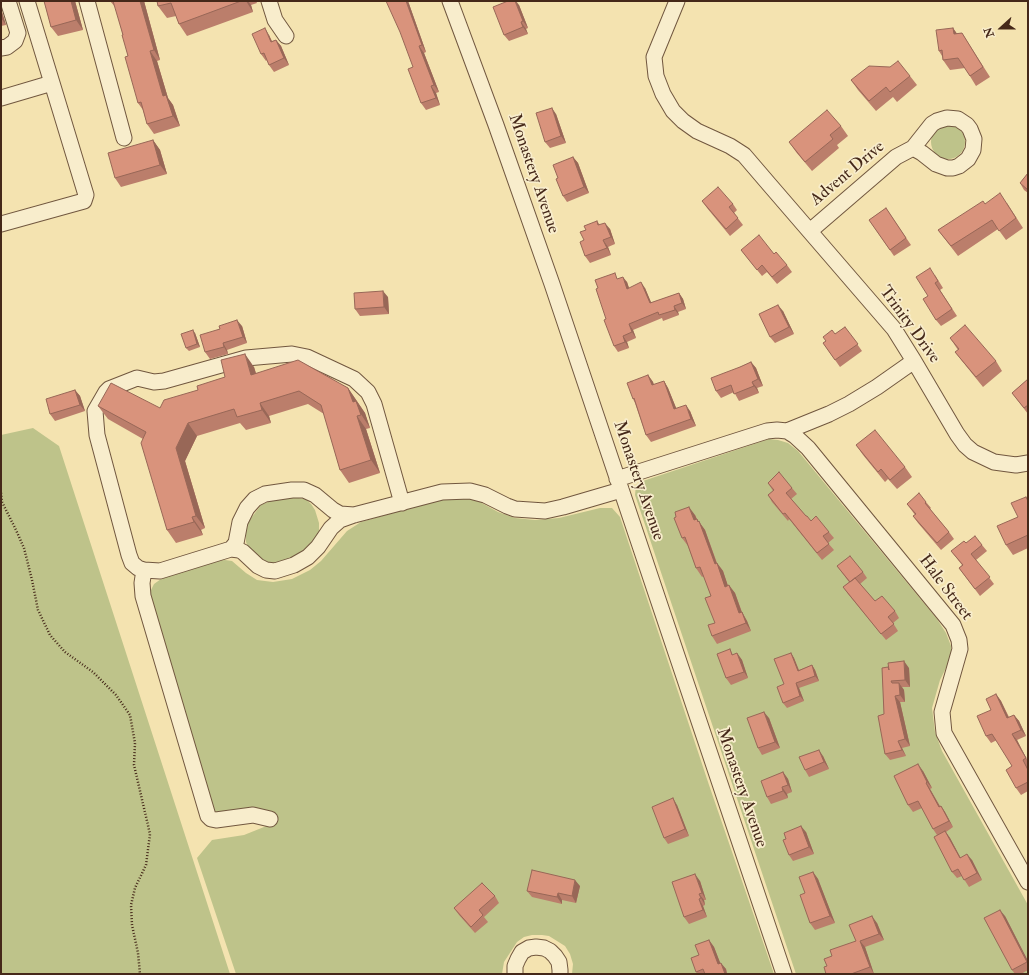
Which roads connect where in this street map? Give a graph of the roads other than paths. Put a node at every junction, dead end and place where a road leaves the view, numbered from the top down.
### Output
1 (8, 1) edge
2 (27, 1) edge
3 (87, 1) edge
4 (269, 1) edge
5 (450, 1) edge
6 (677, 1) edge
7 (286, 36) dead end
8 (1, 48) edge
9 (52, 83) junction
10 (1, 98) edge
11 (124, 138) dead end
12 (913, 148) dead end
13 (1, 224) edge
14 (810, 231) junction
15 (914, 361) junction
16 (787, 431) junction
17 (1028, 463) edge
18 (619, 484) junction
19 (402, 502) junction
20 (354, 515) junction
21 (231, 549) junction
22 (144, 570) junction
23 (270, 819) dead end
24 (1028, 882) edge
25 (515, 974) edge
26 (560, 974) edge
27 (784, 974) edge

1 - 8 street
2 - 9 street
3 - 11 street
4 - 7 street
5 - 18 street, Monastery Avenue
6 - 14 street, Trinity Drive
9 - 10 street
9 - 13 street
12 - 14 street, Advent Drive
14 - 15 street, Trinity Drive
15 - 16 street
15 - 17 street, Trinity Drive
16 - 18 street
16 - 24 street, Hale Street
18 - 19 street
18 - 27 street, Monastery Avenue
19 - 20 street
19 - 22 street
20 - 21 street
20 - 21 street
21 - 22 street
22 - 23 street
25 - 26 street

